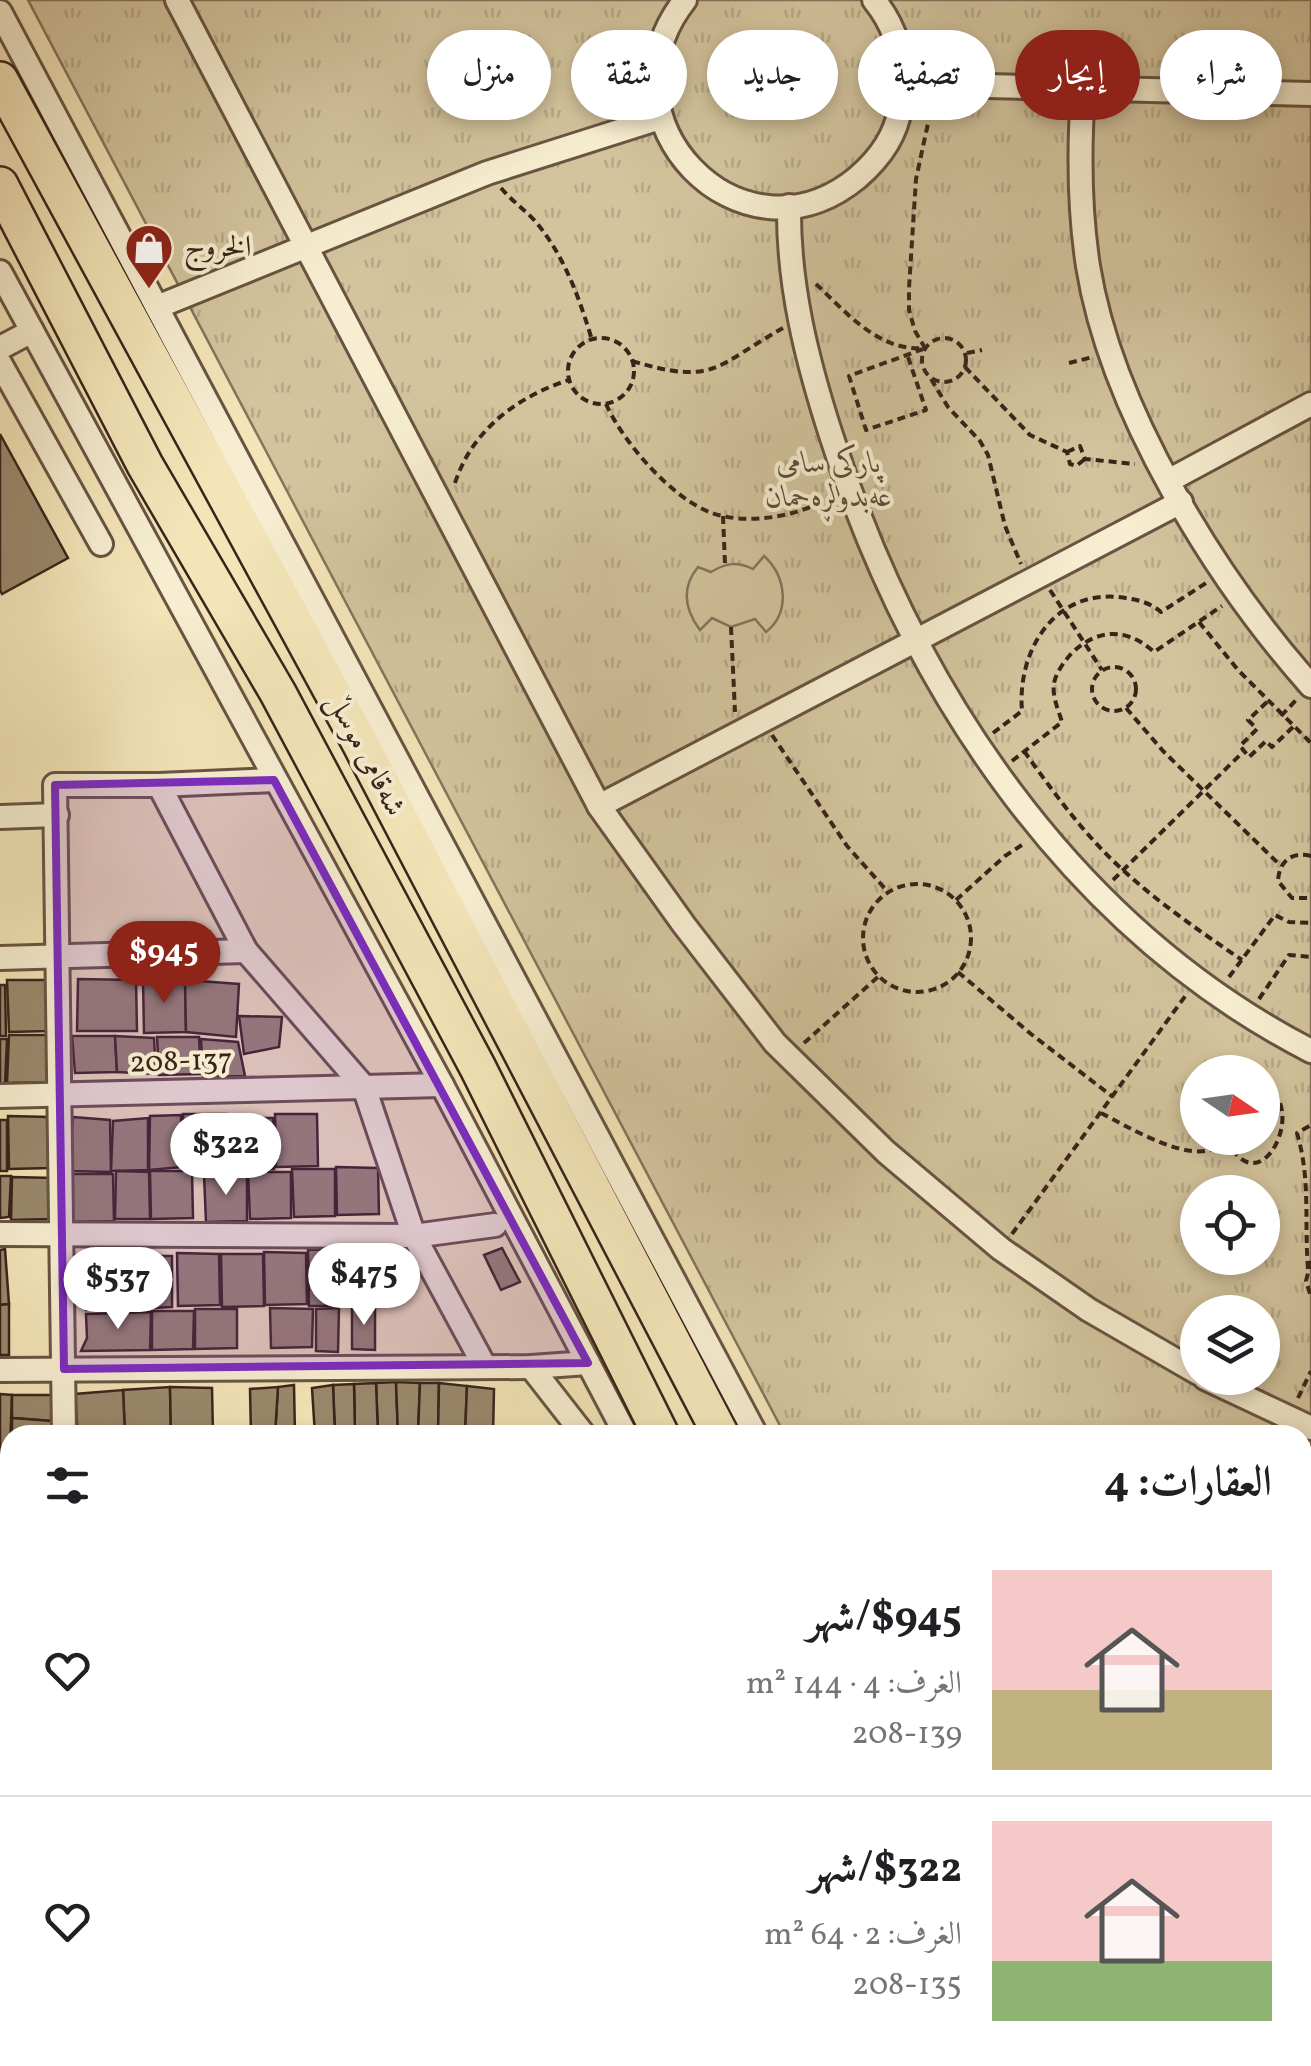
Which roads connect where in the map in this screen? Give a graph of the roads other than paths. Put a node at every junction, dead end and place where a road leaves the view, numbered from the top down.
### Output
1 (178, 0) edge
2 (685, 0) edge
3 (874, 0) edge
4 (0, 12) edge
5 (667, 30) edge
6 (891, 30) edge
7 (0, 80) edge
8 (1140, 92) edge
9 (1311, 94) edge
10 (654, 120) edge
11 (661, 120) edge
12 (897, 120) edge
13 (1081, 120) edge
14 (0, 185) edge
15 (789, 206) junction
16 (307, 247) junction
17 (0, 272) edge
18 (143, 314) junction
19 (32, 331) junction
20 (0, 348) edge
21 (0, 362) edge
22 (1311, 404) edge
23 (101, 460) junction
24 (1165, 471) junction
25 (66, 481) junction
26 (1181, 502) junction
27 (102, 544) dead end
28 (916, 639) junction
29 (320, 670) junction
30 (1311, 686) edge
31 (278, 693) junction
32 (360, 743) junction
33 (318, 767) junction
34 (274, 780) junction
35 (159, 785) junction
36 (599, 806) junction
37 (58, 815) junction
38 (0, 817) edge
39 (246, 951) junction
40 (58, 957) junction
41 (0, 958) edge
42 (1311, 1051) edge
43 (442, 1085) junction
44 (364, 1087) junction
45 (60, 1095) junction
46 (0, 1096) edge
47 (495, 1225) dead end
48 (0, 1234) edge
49 (62, 1234) junction
50 (414, 1236) junction
51 (588, 1363) junction
52 (1180, 1364) edge
53 (485, 1367) junction
54 (532, 1367) junction
55 (64, 1369) junction
56 (0, 1370) edge
57 (1241, 1395) edge
58 (64, 1425) edge
59 (576, 1425) edge
60 (621, 1425) edge
61 (656, 1425) edge
62 (716, 1425) edge
63 (751, 1425) edge
64 (1304, 1425) edge

1 - 16 street
2 - 5 street
3 - 6 street
4 - 18 street
7 - 18 highway, شەقامی موسڵ
8 - 9 street
10 - 16 street
11 - 15 street
12 - 15 street
13 - 24 street
14 - 31 highway, شەقامی موسڵ
15 - 28 street
16 - 18 street
16 - 36 street
17 - 19 street
18 - 29 highway, شەقامی موسڵ
18 - 63 street
19 - 20 street
19 - 23 street
21 - 25 street
22 - 24 street
23 - 25 street
23 - 34 street
24 - 26 street
25 - 27 street
26 - 28 street
26 - 30 street
28 - 36 street
28 - 42 street
29 - 31 highway
29 - 32 highway, شەقامی موسڵ
31 - 33 highway, شەقامی موسڵ
32 - 33 highway
32 - 62 highway, شەقامی موسڵ
33 - 61 highway, شەقامی موسڵ
34 - 35 street
34 - 43 street
35 - 37 street
35 - 39 street
36 - 52 street
37 - 38 street
37 - 40 street
39 - 40 street
39 - 44 street
40 - 41 street
40 - 45 street
43 - 44 street, 208-137
43 - 51 street
44 - 45 street, 208-137
44 - 50 street
45 - 46 street, 208-137
45 - 49 street
47 - 50 street
48 - 49 street
49 - 50 street
49 - 55 street
50 - 53 street
51 - 54 street
51 - 60 street
53 - 54 street
53 - 55 street
54 - 59 street
55 - 56 street
55 - 58 street
57 - 64 street

